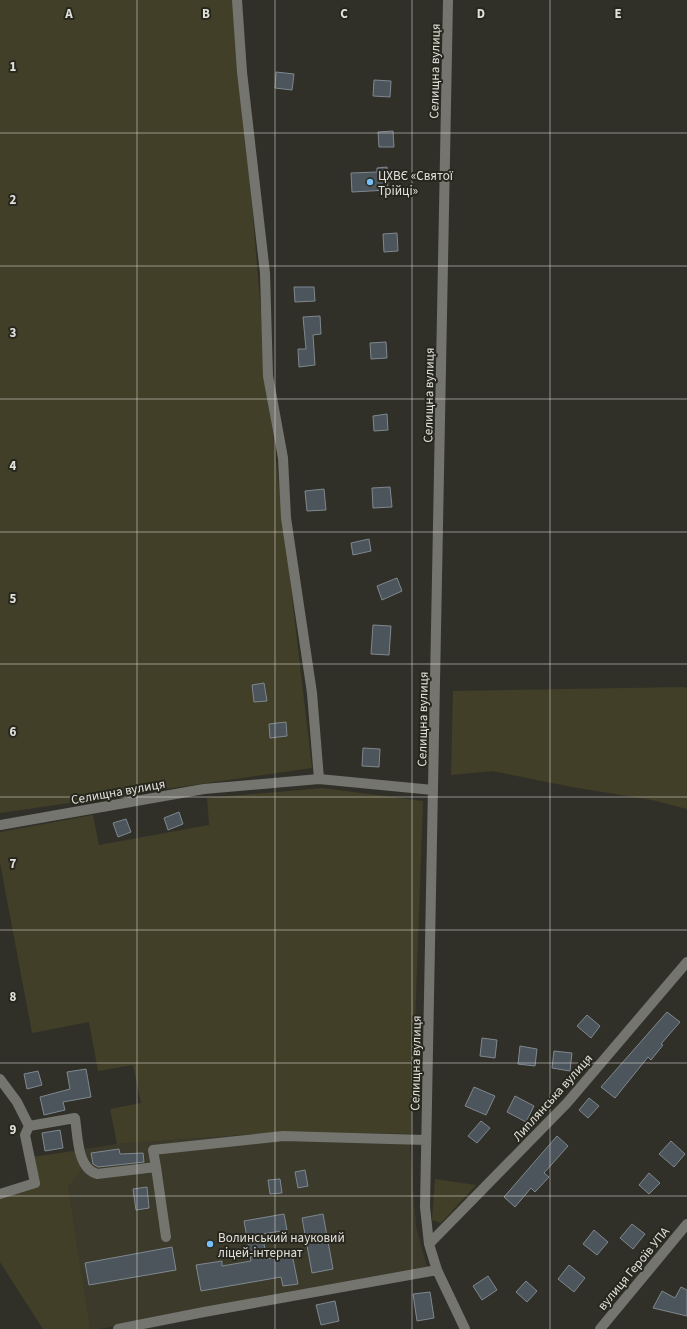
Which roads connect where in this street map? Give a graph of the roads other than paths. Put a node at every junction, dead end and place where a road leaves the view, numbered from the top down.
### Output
1 (237, 0) edge
2 (448, 0) edge
3 (319, 779) junction
4 (433, 790) junction
5 (0, 825) edge
6 (687, 962) edge
7 (0, 1080) edge
8 (29, 1126) junction
9 (426, 1140) junction
10 (156, 1167) junction
11 (0, 1194) edge
12 (687, 1224) edge
13 (166, 1236) dead end
14 (429, 1244) junction
15 (437, 1270) junction
16 (118, 1329) edge
17 (466, 1329) edge
18 (600, 1329) edge

1 - 3 street
2 - 4 street, Селищна вулиця
3 - 4 street, Селищна вулиця
3 - 5 street, Селищна вулиця
4 - 9 street, Селищна вулиця
6 - 14 street, Липлянська вулиця
7 - 8 street
8 - 10 street
8 - 11 street
9 - 10 street
9 - 14 street, Селищна вулиця
10 - 13 street
12 - 18 street, вулиця Героїв УПА
14 - 15 street, Селищна вулиця
15 - 16 street
15 - 17 street, Селищна вулиця

